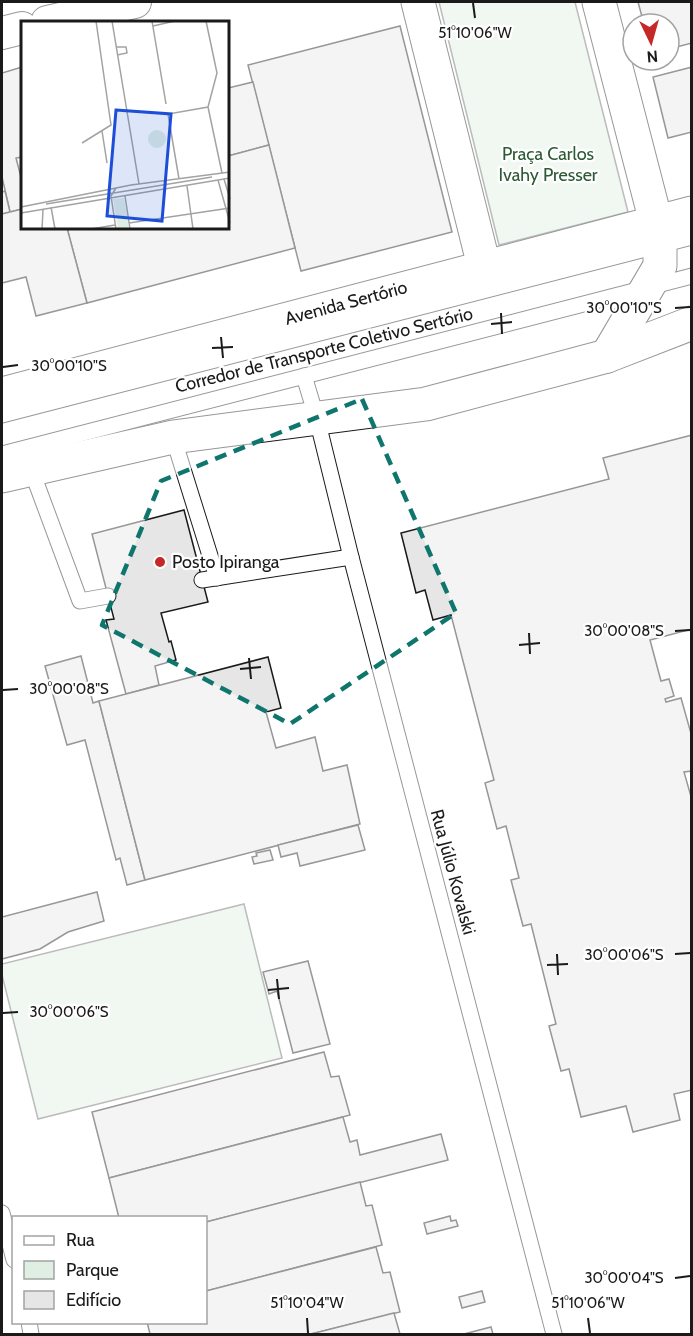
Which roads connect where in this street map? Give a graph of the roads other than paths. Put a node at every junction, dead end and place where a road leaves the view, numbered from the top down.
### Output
1 (135, 2) edge
2 (418, 2) edge
3 (599, 2) edge
4 (51, 21) edge
5 (21, 28) edge
6 (2, 33) edge
7 (692, 213) edge
8 (658, 234) junction
9 (692, 237) edge
10 (484, 266) junction
11 (692, 276) edge
12 (648, 287) junction
13 (692, 323) edge
14 (607, 356) junction
15 (304, 376) junction
16 (2, 394) edge
17 (2, 415) edge
18 (317, 419) junction
19 (173, 437) junction
20 (2, 454) edge
21 (16, 472) edge
22 (351, 557) junction
23 (108, 596) dead end
24 (2, 1213) edge
25 (12, 1252) edge
26 (554, 1335) edge

1 - 4 street
2 - 10 main road
3 - 8 main road
5 - 6 street
7 - 8 main road, Avenida Sertório
8 - 9 lane, Corredor de Transporte Coletivo Sertório
8 - 10 main road, Avenida Sertório
8 - 12 main road
8 - 17 lane, Corredor de Transporte Coletivo Sertório
10 - 16 main road, Avenida Sertório
11 - 12 lane, Corredor de Transporte Coletivo Sertório
12 - 14 main road
12 - 15 lane, Corredor de Transporte Coletivo Sertório
13 - 14 main road
14 - 18 main road
15 - 18 lane, Rua Júlio Kovalski
15 - 20 lane, Corredor de Transporte Coletivo Sertório
18 - 19 main road
18 - 22 lane, Rua Júlio Kovalski
19 - 21 main road
19 - 22 lane
21 - 23 lane
22 - 26 lane, Rua Júlio Kovalski
24 - 25 lane

